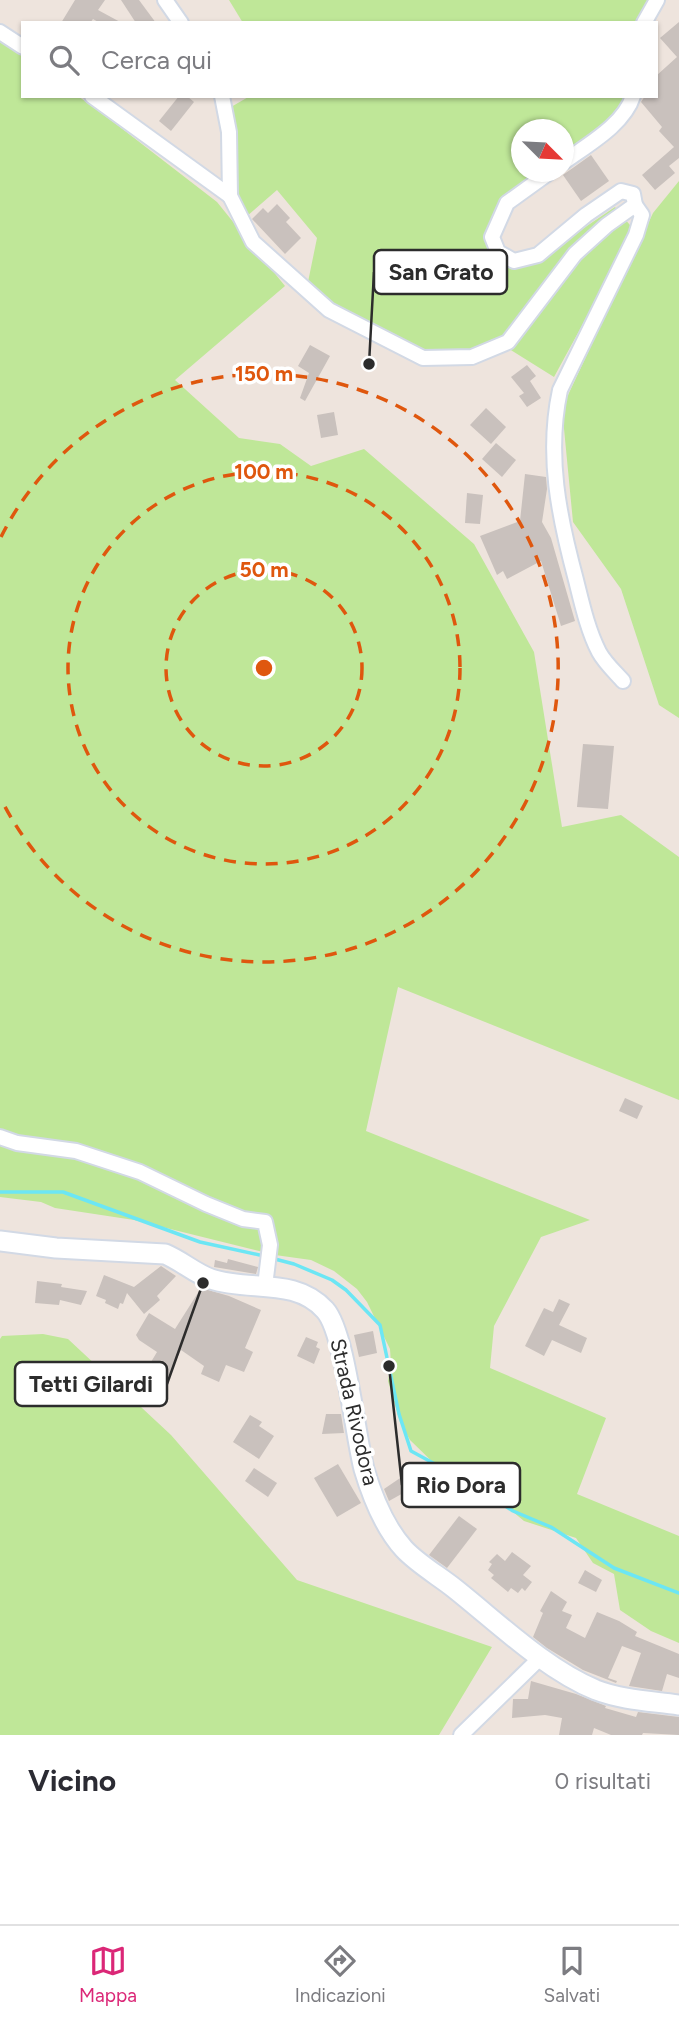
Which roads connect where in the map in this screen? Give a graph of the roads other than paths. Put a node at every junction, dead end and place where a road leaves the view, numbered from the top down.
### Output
1 (165, 0) edge
2 (657, 0) edge
3 (180, 21) edge
4 (645, 21) edge
5 (0, 32) edge
6 (21, 46) edge
7 (95, 98) edge
8 (222, 98) edge
9 (632, 98) edge
10 (574, 155) edge
11 (536, 182) edge
12 (230, 196) junction
13 (635, 205) junction
14 (623, 681) dead end
15 (0, 1137) edge
16 (0, 1241) edge
17 (266, 1280) junction
18 (531, 1649) junction
19 (679, 1705) edge
20 (461, 1735) edge

1 - 3 street
2 - 4 street
5 - 6 street
7 - 12 street
8 - 12 street
9 - 10 street
11 - 13 street
12 - 13 street
13 - 14 street
15 - 17 street
16 - 17 street, Strada Rivodora
17 - 18 street, Strada Rivodora
18 - 19 street, Strada Rivodora
18 - 20 street

